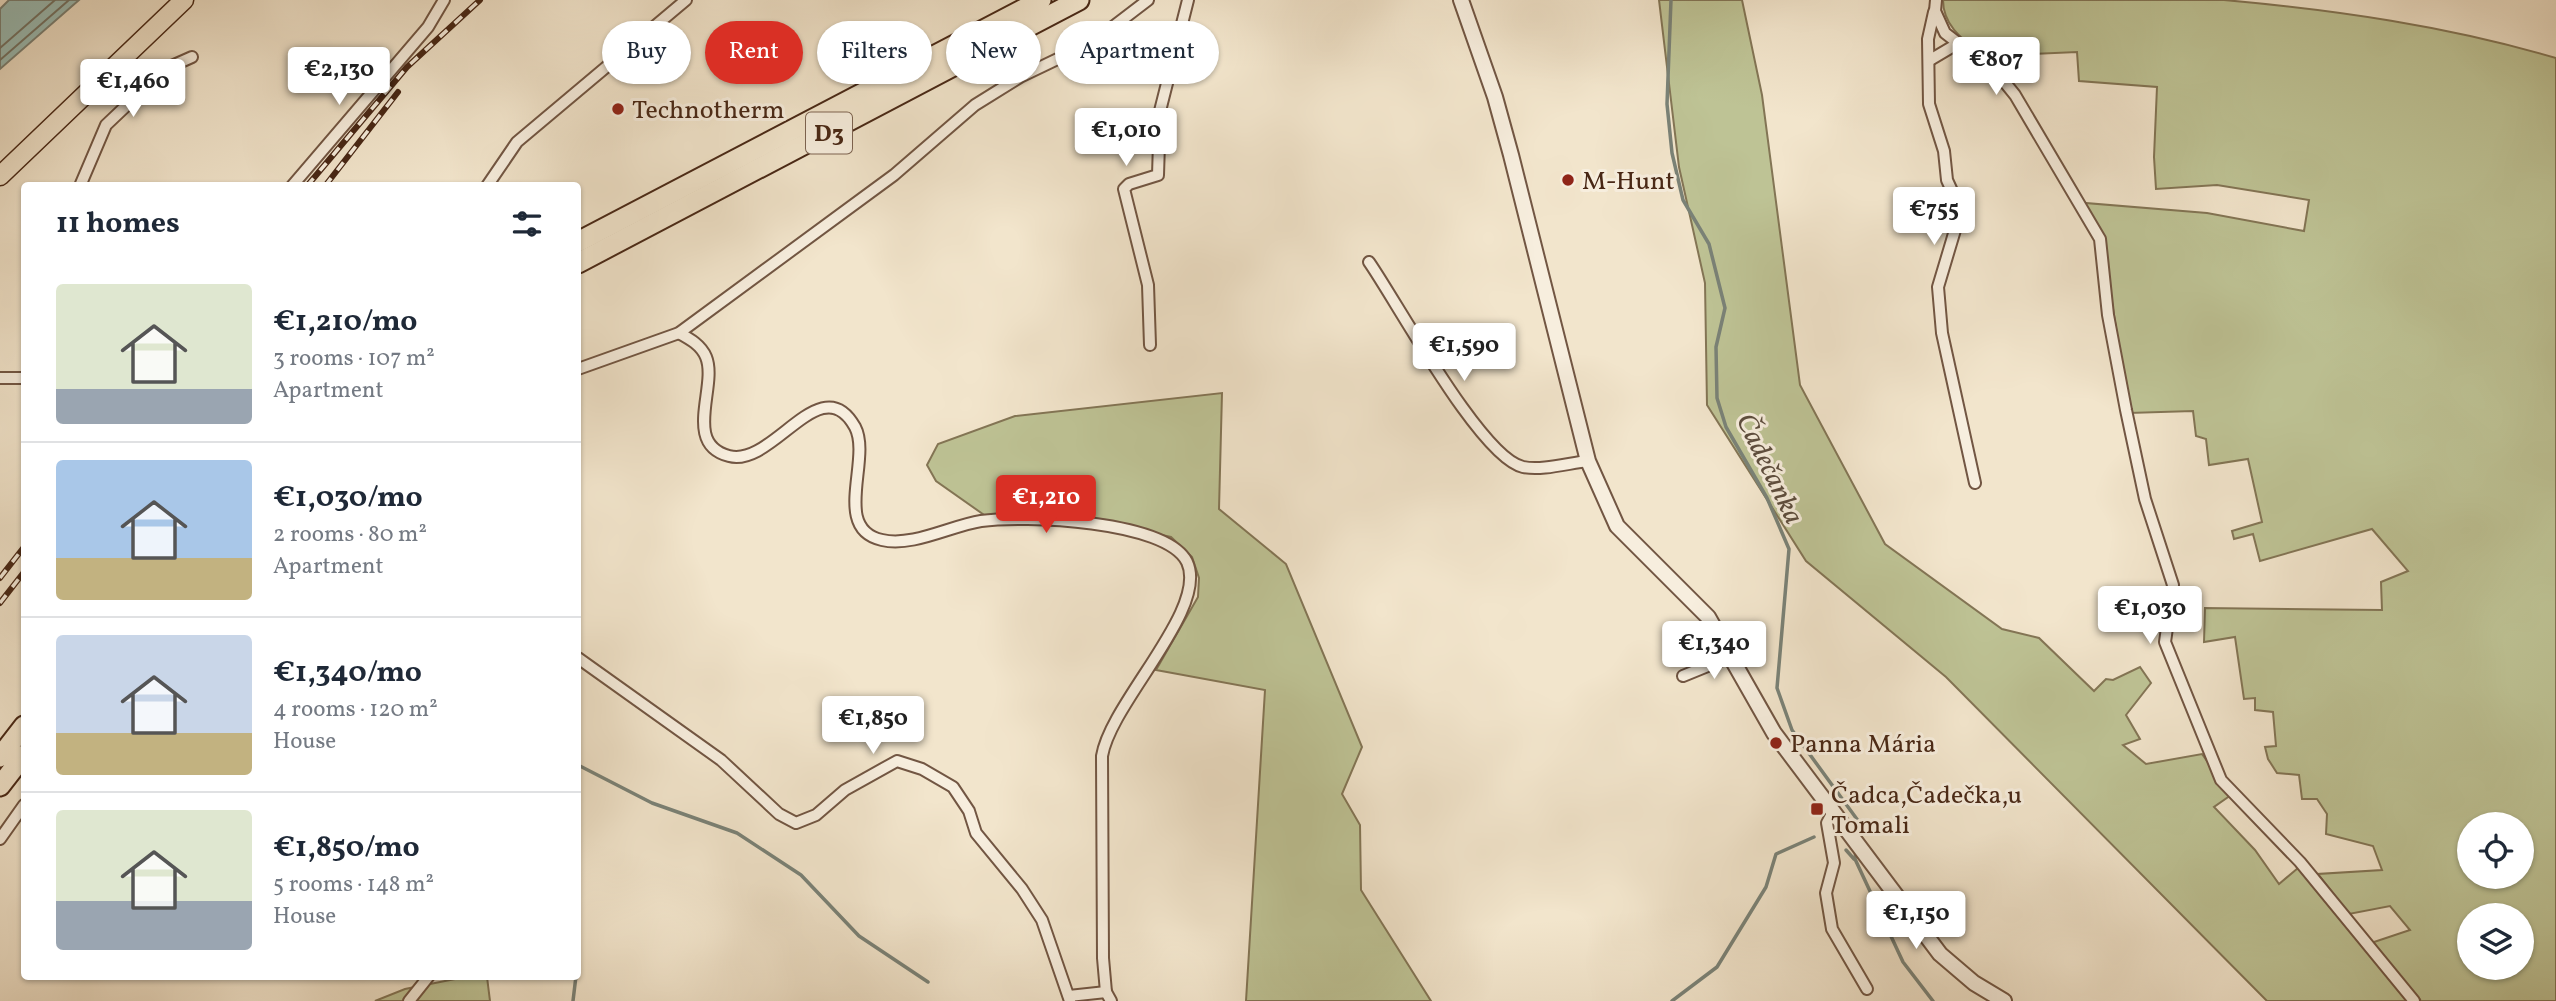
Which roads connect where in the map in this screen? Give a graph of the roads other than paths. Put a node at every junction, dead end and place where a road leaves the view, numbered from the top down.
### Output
1 (184, 0) edge
2 (444, 0) edge
3 (687, 0) edge
4 (1041, 0) edge
5 (1079, 0) edge
6 (1149, 0) edge
7 (1188, 0) edge
8 (1461, 0) edge
9 (1929, 0) edge
10 (1935, 6) edge
11 (1957, 44) junction
12 (192, 57) dead end
13 (1930, 60) junction
14 (0, 176) edge
15 (82, 182) edge
16 (295, 182) edge
17 (490, 182) edge
18 (581, 240) edge
19 (581, 261) edge
20 (1369, 262) dead end
21 (679, 332) junction
22 (1150, 345) dead end
23 (581, 368) edge
24 (0, 378) edge
25 (21, 378) edge
26 (1588, 460) junction
27 (1975, 483) dead end
28 (1732, 656) junction
29 (581, 660) edge
30 (1683, 676) dead end
31 (21, 730) edge
32 (0, 757) edge
33 (21, 759) edge
34 (0, 786) edge
35 (21, 809) edge
36 (1833, 812) junction
37 (0, 839) edge
38 (426, 980) edge
39 (1867, 989) dead end
40 (1108, 996) edge
41 (1069, 999) edge
42 (409, 1001) edge
43 (2004, 1001) edge
44 (2414, 1001) edge

1 - 14 main road
2 - 16 street
3 - 17 street
4 - 18 highway, D3
5 - 19 highway, D3
6 - 21 street
7 - 22 street
8 - 26 street
9 - 10 street
10 - 11 street
10 - 13 street
11 - 13 street
11 - 44 street
12 - 15 street
13 - 27 street
20 - 26 street
21 - 23 street
21 - 40 street
24 - 25 street
26 - 28 street
28 - 30 street
28 - 36 street
29 - 41 street
31 - 32 highway
33 - 34 highway
35 - 37 street
36 - 39 street
36 - 43 street
38 - 42 street
40 - 41 street

